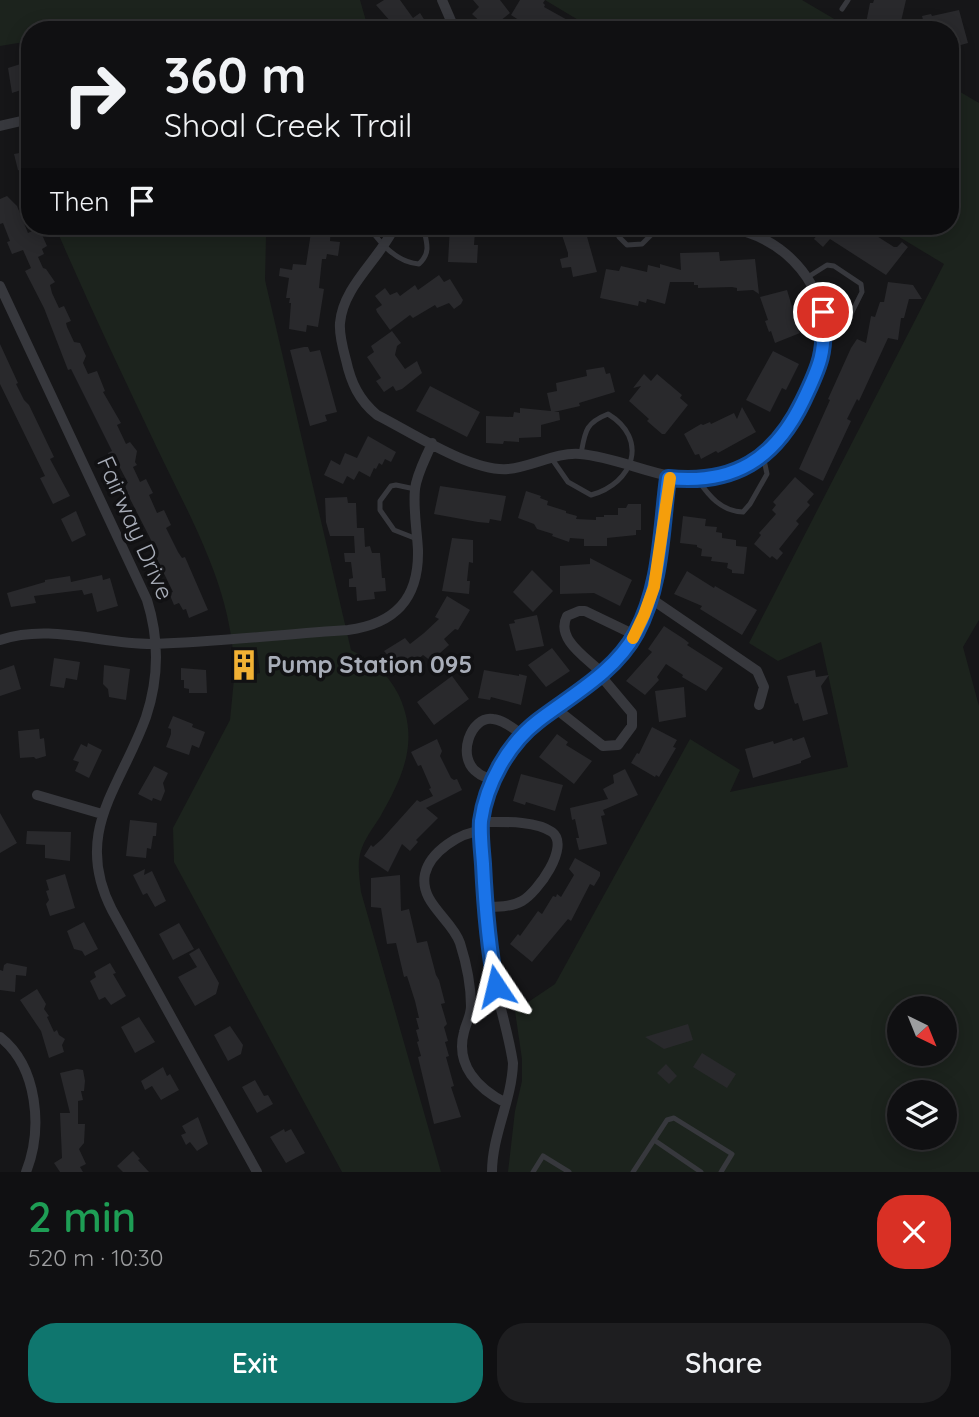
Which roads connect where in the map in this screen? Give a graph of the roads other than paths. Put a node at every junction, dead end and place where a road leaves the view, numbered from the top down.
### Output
1 (442, 0) edge
2 (848, 0) edge
3 (842, 9) dead end
4 (451, 21) edge
5 (21, 120) edge
6 (0, 126) edge
7 (375, 235) edge
8 (390, 235) edge
9 (425, 235) edge
10 (619, 235) edge
11 (651, 235) edge
12 (756, 235) edge
13 (384, 247) junction
14 (808, 277) junction
15 (0, 286) edge
16 (824, 323) junction
17 (432, 443) junction
18 (581, 454) junction
19 (764, 455) junction
20 (552, 459) junction
21 (630, 467) junction
22 (668, 478) junction
23 (698, 480) junction
24 (415, 489) junction
25 (417, 539) junction
26 (650, 598) junction
27 (635, 635) junction
28 (0, 640) edge
29 (155, 644) junction
30 (601, 674) junction
31 (760, 705) dead end
32 (555, 708) junction
33 (523, 735) junction
34 (494, 779) junction
35 (37, 795) dead end
36 (102, 814) junction
37 (482, 826) junction
38 (485, 906) junction
39 (0, 1037) edge
40 (506, 1103) junction
41 (654, 1140) junction
42 (26, 1172) edge
43 (257, 1172) edge
44 (492, 1172) edge
45 (533, 1172) edge
46 (569, 1172) edge
47 (633, 1172) edge
48 (701, 1172) edge
49 (721, 1172) edge

1 - 4 street
2 - 3 lane
5 - 6 street
7 - 13 lane
8 - 13 street
9 - 13 lane
10 - 11 lane
12 - 14 street
13 - 17 street
14 - 16 street
14 - 16 lane
15 - 29 street, Fairway Drive
16 - 19 street
17 - 20 street
17 - 24 street
18 - 20 street
18 - 21 street
18 - 21 lane
19 - 23 street
19 - 23 lane
20 - 21 lane
21 - 22 street
22 - 23 street
22 - 26 street
24 - 25 street
24 - 25 lane
25 - 29 street
26 - 27 street
26 - 31 street
27 - 30 street
27 - 30 street
28 - 29 street
29 - 36 street, Fairway Drive
30 - 32 street
30 - 32 street
32 - 33 street
33 - 34 street
33 - 34 street
34 - 37 street
35 - 36 street
36 - 43 street, Fairway Drive
37 - 38 street
37 - 38 street
37 - 40 street
38 - 40 street
39 - 42 street
40 - 44 street
41 - 47 lane
41 - 48 lane
41 - 49 lane
45 - 46 lane

